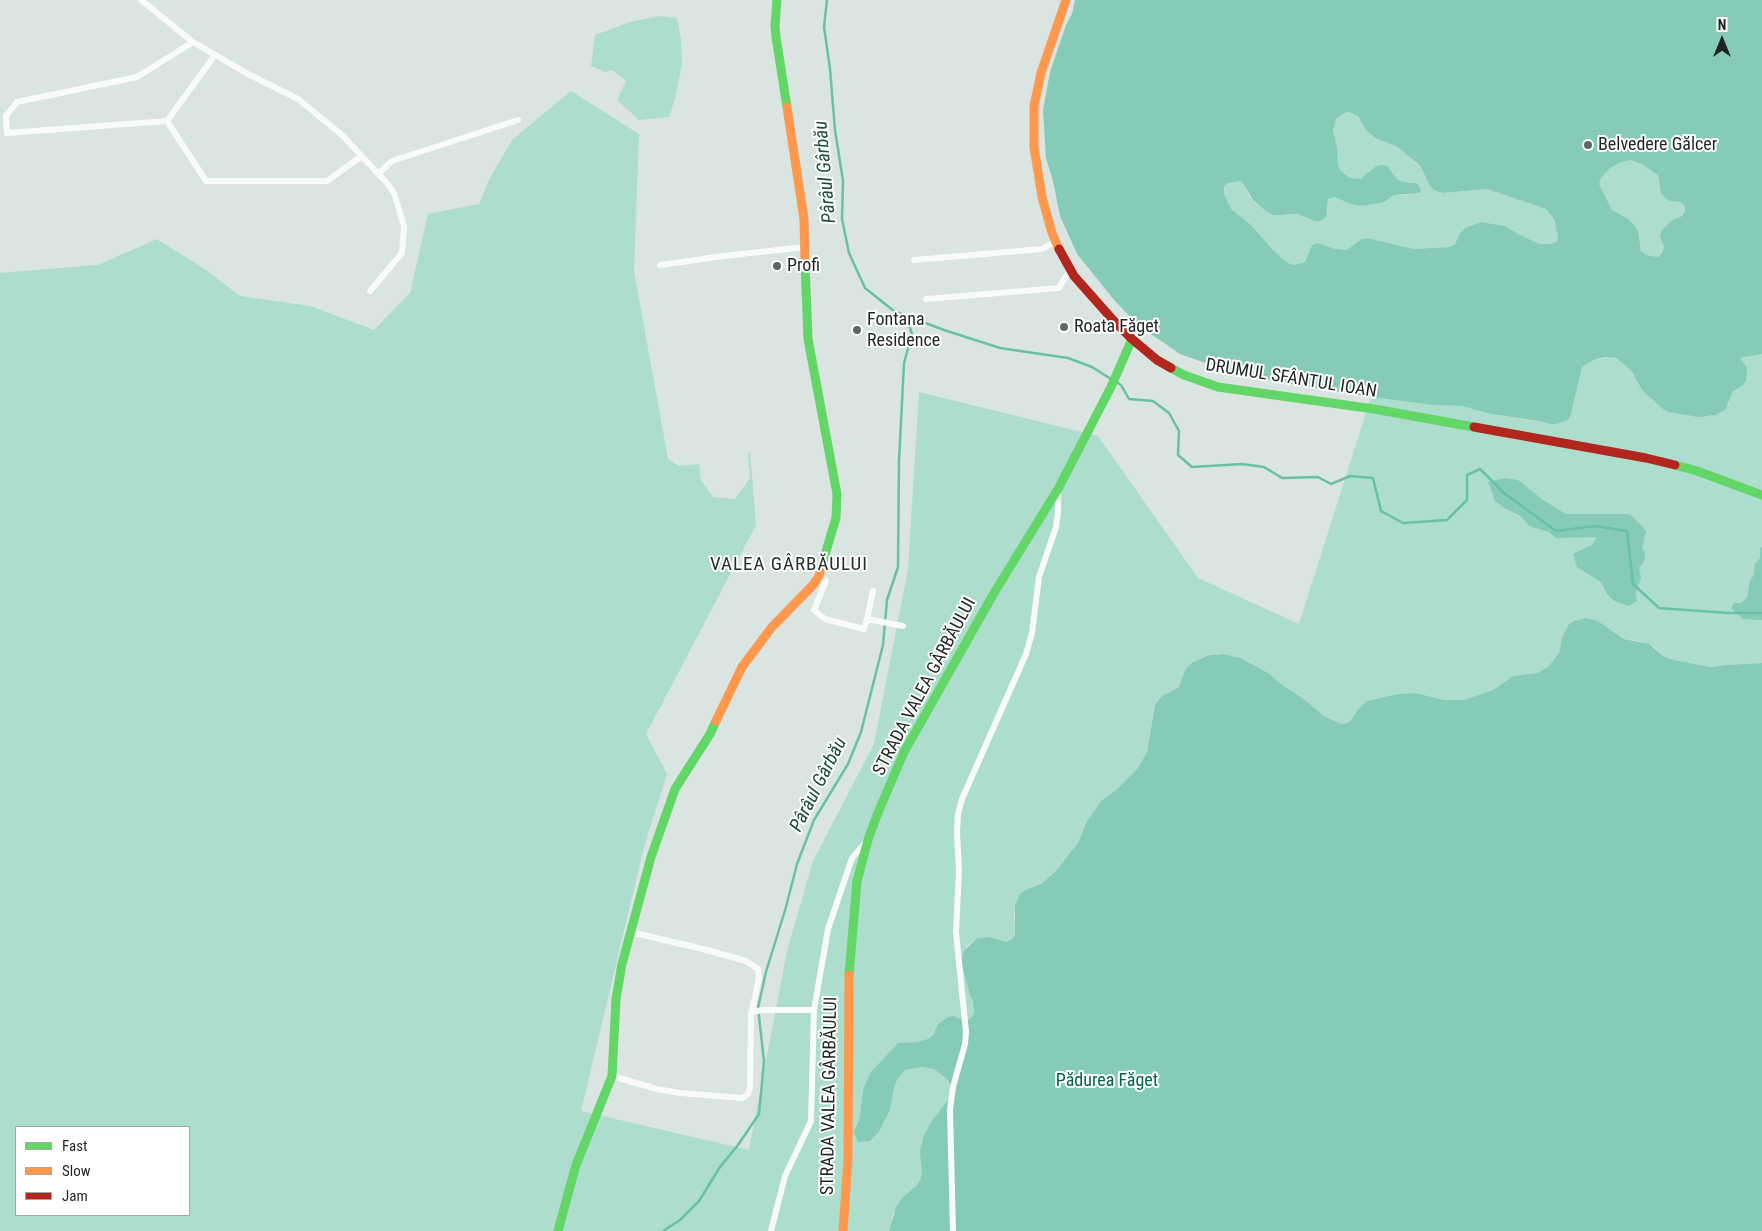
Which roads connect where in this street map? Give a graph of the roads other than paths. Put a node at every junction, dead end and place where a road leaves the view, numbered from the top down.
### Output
1 (141, 0) edge
2 (777, 0) edge
3 (1066, 0) edge
4 (193, 42) junction
5 (215, 55) junction
6 (518, 120) dead end
7 (167, 121) junction
8 (362, 156) junction
9 (378, 174) junction
10 (1056, 242) junction
11 (805, 246) junction
12 (914, 260) dead end
13 (660, 265) dead end
14 (1070, 270) junction
15 (370, 291) dead end
16 (926, 299) dead end
17 (1132, 339) junction
18 (1058, 489) junction
19 (1762, 495) edge
20 (819, 576) junction
21 (873, 591) dead end
22 (867, 619) junction
23 (903, 626) dead end
24 (868, 840) junction
25 (630, 932) junction
26 (814, 1010) junction
27 (753, 1011) junction
28 (612, 1076) junction
29 (558, 1231) edge
30 (771, 1231) edge
31 (843, 1231) edge
32 (953, 1231) edge

1 - 4 street
2 - 11 street
3 - 10 street, DRUMUL SFÂNTUL IOAN
4 - 5 street
4 - 7 street
5 - 7 street
5 - 8 street
6 - 9 street
7 - 8 street
8 - 9 street
9 - 15 street
10 - 12 street
10 - 14 street, DRUMUL SFÂNTUL IOAN
11 - 13 street
11 - 20 street
14 - 16 street
14 - 17 street, DRUMUL SFÂNTUL IOAN
17 - 18 street, STRADA VALEA GÂRBĂULUI
17 - 19 street, DRUMUL SFÂNTUL IOAN
18 - 24 street, STRADA VALEA GÂRBĂULUI
18 - 32 street
20 - 22 street
20 - 25 street
21 - 22 street
22 - 23 street
24 - 26 street
24 - 31 street, STRADA VALEA GÂRBĂULUI
25 - 27 street
25 - 28 street
26 - 27 street
26 - 30 street
27 - 28 street
28 - 29 street

